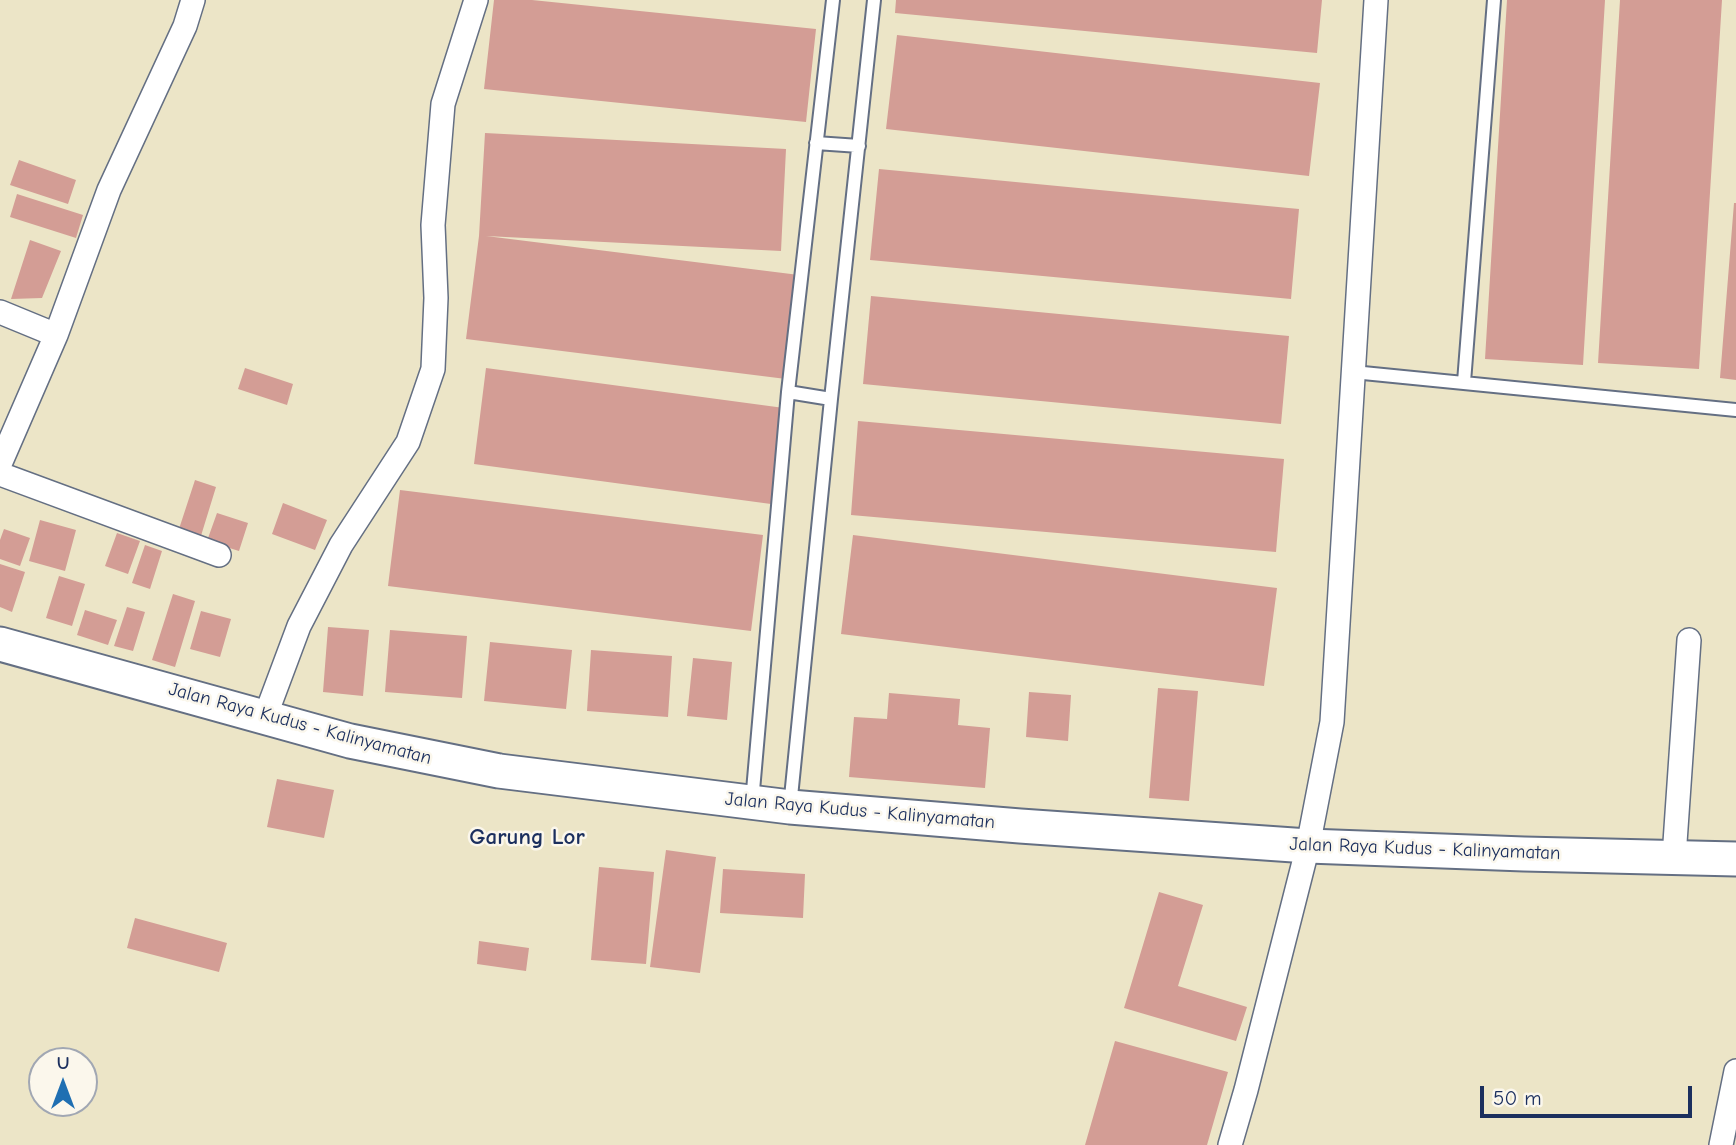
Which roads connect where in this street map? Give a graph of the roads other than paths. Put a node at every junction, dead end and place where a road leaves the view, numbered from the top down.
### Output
1 (193, 0) edge
2 (476, 0) edge
3 (833, 0) edge
4 (874, 0) edge
5 (1376, 0) edge
6 (1494, 0) edge
7 (816, 143) junction
8 (859, 146) junction
9 (0, 312) edge
10 (56, 335) junction
11 (1353, 372) junction
12 (1464, 382) junction
13 (788, 392) junction
14 (831, 399) junction
15 (1736, 410) edge
16 (0, 464) edge
17 (0, 474) edge
18 (219, 555) dead end
19 (1689, 640) dead end
20 (0, 644) edge
21 (265, 717) junction
22 (752, 802) junction
23 (790, 807) junction
24 (1308, 846) junction
25 (1674, 858) junction
26 (1736, 859) edge
27 (1736, 1071) edge
28 (1230, 1145) edge
29 (1721, 1145) edge

1 - 10 street
2 - 21 street
3 - 7 lane
4 - 8 lane
5 - 11 street
6 - 12 lane
7 - 8 lane
7 - 13 lane
8 - 14 lane
9 - 10 street
10 - 16 street
11 - 12 lane
11 - 24 street
12 - 15 lane
13 - 14 lane
13 - 22 lane
14 - 23 lane
17 - 18 street
19 - 25 street
20 - 21 main road, Jalan Raya Kudus - Kalinyamatan
21 - 22 main road, Jalan Raya Kudus - Kalinyamatan
22 - 23 main road, Jalan Raya Kudus - Kalinyamatan
23 - 24 main road, Jalan Raya Kudus - Kalinyamatan
24 - 25 main road, Jalan Raya Kudus - Kalinyamatan
24 - 28 street
25 - 26 main road, Jalan Raya Kudus - Kalinyamatan
27 - 29 street

